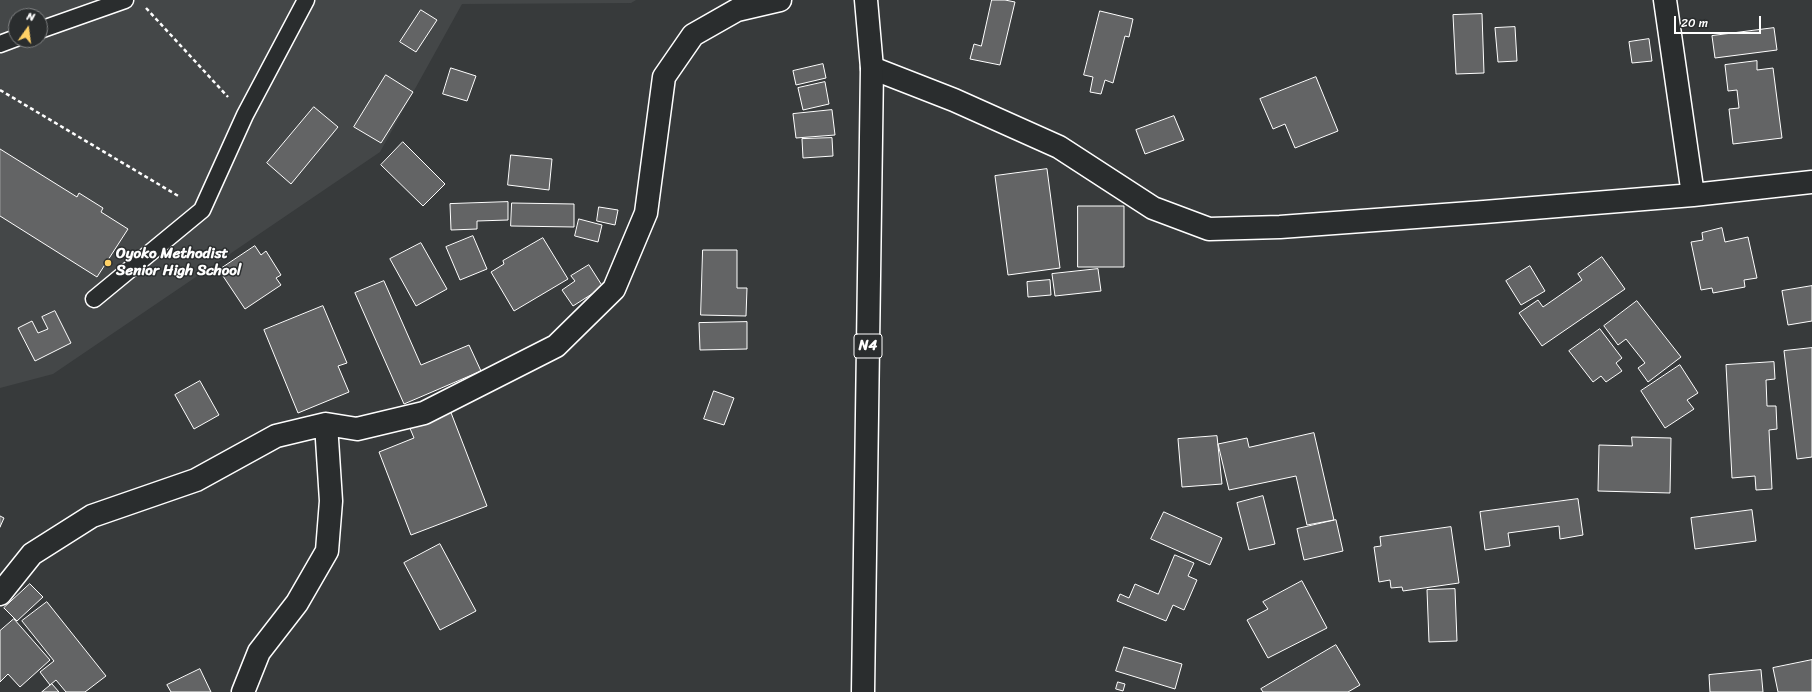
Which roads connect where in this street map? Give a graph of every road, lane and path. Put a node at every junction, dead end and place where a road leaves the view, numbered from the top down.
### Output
1 (124, 0) edge
2 (306, 0) edge
3 (780, 0) edge
4 (866, 0) edge
5 (1665, 0) edge
6 (144, 6) dead end
7 (48, 27) edge
8 (872, 68) junction
9 (0, 90) edge
10 (245, 115) junction
11 (1812, 182) edge
12 (1693, 195) junction
13 (202, 210) junction
14 (94, 299) dead end
15 (326, 424) junction
16 (0, 594) edge
17 (243, 692) edge
18 (863, 692) edge

1 - 7 lane
2 - 10 lane
3 - 15 main road
4 - 8 main road, N4
5 - 12 main road
6 - 10 path
8 - 12 main road
8 - 18 main road, N4
9 - 13 path
10 - 13 lane
11 - 12 main road
13 - 14 lane
15 - 16 main road
15 - 17 main road

